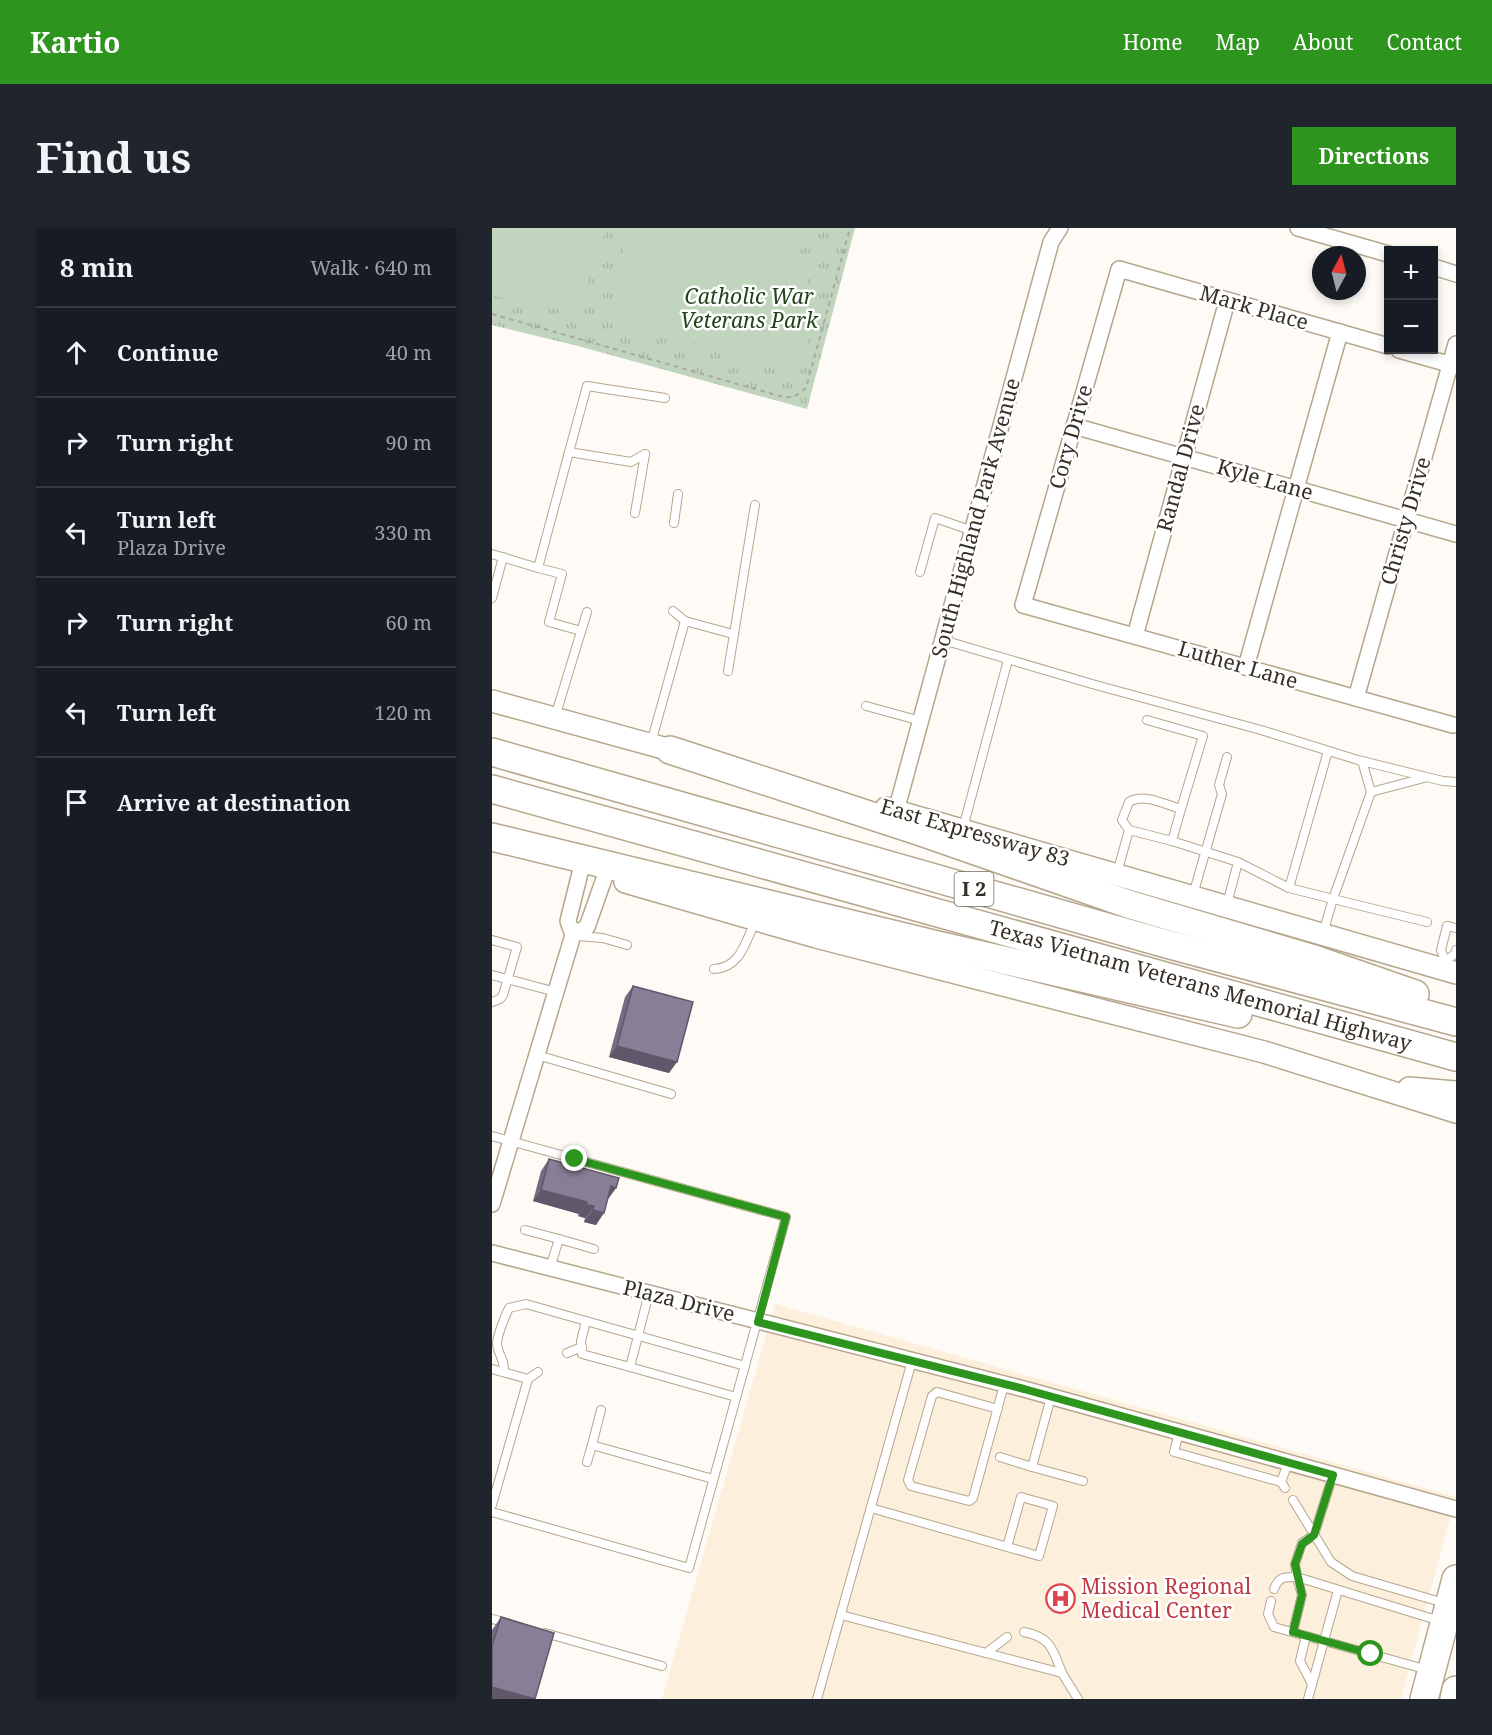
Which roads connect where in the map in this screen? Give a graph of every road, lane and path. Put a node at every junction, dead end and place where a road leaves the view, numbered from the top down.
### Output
1 (850, 228) edge
2 (1060, 228) edge
3 (1298, 228) edge
4 (1335, 233) edge
5 (1384, 252) edge
6 (1438, 268) edge
7 (1119, 269) joint
8 (1456, 274) edge
9 (1227, 301) junction
10 (492, 314) edge
11 (1340, 332) junction
12 (1456, 344) edge
13 (1384, 345) edge
14 (1412, 354) edge
15 (1453, 366) edge
16 (665, 398) dead end
17 (1074, 426) junction
18 (569, 452) junction
19 (1184, 457) junction
20 (1296, 489) junction
21 (678, 494) dead end
22 (755, 506) dead end
23 (635, 513) dead end
24 (1407, 520) junction
25 (674, 523) dead end
26 (973, 531) junction
27 (1456, 534) edge
28 (492, 554) edge
29 (503, 557) junction
30 (538, 568) junction
31 (920, 572) dead end
32 (492, 598) edge
33 (1023, 605) joint
34 (673, 611) dead end
35 (587, 612) dead end
36 (685, 621) junction
37 (581, 631) junction
38 (733, 634) junction
39 (1135, 636) junction
40 (943, 640) junction
41 (1008, 660) junction
42 (1246, 667) junction
43 (728, 670) dead end
44 (1356, 698) junction
45 (492, 701) edge
46 (866, 706) dead end
47 (554, 718) junction
48 (1147, 720) dead end
49 (921, 721) junction
50 (1453, 725) dead end
51 (661, 747) junction
52 (1328, 751) junction
53 (492, 752) edge
54 (1227, 757) dead end
55 (1362, 761) junction
56 (1428, 777) junction
57 (1456, 782) edge
58 (492, 789) edge
59 (1371, 792) junction
60 (1180, 809) junction
61 (896, 811) junction
62 (963, 829) junction
63 (1129, 830) junction
64 (492, 839) edge
65 (1172, 841) junction
66 (1205, 852) junction
67 (1238, 862) junction
68 (581, 869) junction
69 (1116, 874) junction
70 (605, 876) junction
71 (1289, 888) junction
72 (1193, 896) junction
73 (1333, 899) junction
74 (1226, 906) junction
75 (756, 920) junction
76 (1427, 922) dead end
77 (1456, 928) edge
78 (1323, 934) junction
79 (573, 935) junction
80 (492, 940) edge
81 (627, 945) dead end
82 (1456, 950) edge
83 (1448, 968) edge
84 (714, 969) dead end
85 (492, 975) edge
86 (508, 979) junction
87 (556, 993) junction
88 (492, 1002) edge
89 (1456, 1008) edge
90 (1456, 1022) edge
91 (537, 1055) junction
92 (1456, 1058) edge
93 (1366, 1084) junction
94 (1456, 1092) edge
95 (671, 1094) dead end
96 (1456, 1112) edge
97 (492, 1136) edge
98 (511, 1141) junction
99 (492, 1204) edge
100 (525, 1230) dead end
101 (559, 1239) junction
102 (594, 1249) dead end
103 (492, 1253) edge
104 (550, 1268) junction
105 (649, 1293) junction
106 (586, 1321) junction
107 (758, 1322) junction
108 (638, 1335) junction
109 (582, 1347) junction
110 (567, 1353) dead end
111 (912, 1361) junction
112 (745, 1366) junction
113 (630, 1367) junction
114 (492, 1369) edge
115 (503, 1372) junction
116 (538, 1372) dead end
117 (528, 1379) junction
118 (1004, 1384) junction
119 (736, 1397) junction
120 (1052, 1397) junction
121 (998, 1409) junction
122 (601, 1410) dead end
123 (1179, 1432) junction
124 (592, 1445) junction
125 (1000, 1457) dead end
126 (587, 1462) dead end
127 (1288, 1463) junction
128 (1032, 1467) junction
129 (1333, 1475) junction
130 (714, 1479) junction
131 (1083, 1480) dead end
132 (1293, 1500) dead end
133 (492, 1505) edge
134 (871, 1508) junction
135 (1456, 1509) edge
136 (492, 1512) edge
137 (1314, 1535) junction
138 (1007, 1546) junction
139 (1297, 1577) junction
140 (1274, 1589) dead end
141 (1338, 1590) junction
142 (1271, 1601) dead end
143 (1450, 1602) edge
144 (841, 1615) junction
145 (492, 1619) edge
146 (515, 1625) edge
147 (537, 1631) edge
148 (1024, 1632) dead end
149 (1293, 1632) junction
150 (1306, 1636) junction
151 (1007, 1637) dead end
152 (1323, 1641) junction
153 (986, 1653) junction
154 (662, 1666) dead end
155 (1431, 1671) junction
156 (1062, 1673) junction
157 (1312, 1684) junction
158 (1072, 1689) junction
159 (1456, 1690) edge
160 (817, 1699) edge
161 (1070, 1699) edge
162 (1078, 1699) edge
163 (1308, 1699) edge
164 (1424, 1699) edge
165 (1454, 1699) edge

1 - 10 path
2 - 26 street, South Highland Park Avenue
3 - 4 street
4 - 5 street
6 - 8 street
7 - 9 street, Mark Place
7 - 17 street, Cory Drive
9 - 11 street, Mark Place
9 - 19 street, Randal Drive
11 - 13 street, Mark Place
11 - 20 street
12 - 15 street, Christy Drive
14 - 15 street
15 - 24 street, Christy Drive
16 - 18 lane
17 - 19 street, Kyle Lane
17 - 33 street, Cory Drive
18 - 23 lane
18 - 30 lane
19 - 20 street, Kyle Lane
19 - 39 street, Randal Drive
20 - 24 street, Kyle Lane
20 - 42 street
21 - 25 lane
22 - 38 lane
24 - 27 street, Kyle Lane
24 - 44 street, Christy Drive
26 - 31 lane
26 - 40 street, South Highland Park Avenue
28 - 29 lane
29 - 30 lane
29 - 32 lane
30 - 37 lane
33 - 39 street, Luther Lane
34 - 36 lane
35 - 37 lane
36 - 38 lane
36 - 51 lane
37 - 47 lane
38 - 43 lane
39 - 42 street, Luther Lane
40 - 41 lane
40 - 49 street, South Highland Park Avenue
41 - 52 lane
41 - 62 lane
42 - 44 street, Luther Lane
44 - 50 street, Luther Lane
45 - 47 main road, East Expressway 83
46 - 49 lane
47 - 51 main road, East Expressway 83
48 - 60 lane
49 - 61 street, South Highland Park Avenue
51 - 61 main road, East Expressway 83
51 - 89 highway
52 - 55 lane
52 - 71 lane
53 - 90 highway, Texas Vietnam Veterans Memorial Highway / I 2
54 - 66 lane
55 - 56 lane
55 - 59 lane
56 - 57 lane
56 - 59 lane
58 - 92 highway, Texas Vietnam Veterans Memorial Highway / I 2
59 - 73 lane
60 - 63 lane
60 - 65 lane
61 - 62 main road, East Expressway 83
62 - 69 main road, East Expressway 83
63 - 65 lane
63 - 69 lane
64 - 68 main road
64 - 92 highway
65 - 66 lane
66 - 67 lane
66 - 72 lane
67 - 71 lane
67 - 74 lane
68 - 70 main road
68 - 79 street
69 - 72 main road, East Expressway 83
70 - 75 main road
70 - 79 street
71 - 73 lane
72 - 74 main road, East Expressway 83
73 - 76 lane
73 - 78 lane
74 - 78 main road, East Expressway 83
75 - 84 lane
75 - 93 main road
77 - 83 lane
78 - 83 main road, East Expressway 83
79 - 81 lane
79 - 87 street
80 - 86 lane
82 - 83 lane
85 - 86 lane
86 - 87 lane
86 - 88 lane
87 - 91 street
91 - 95 lane
91 - 98 street
93 - 94 main road
93 - 96 main road
97 - 98 lane
98 - 99 street
98 - 107 lane
100 - 101 lane
101 - 102 lane
101 - 104 lane
103 - 104 street, Plaza Drive
104 - 105 street, Plaza Drive
105 - 107 street, Plaza Drive
105 - 108 lane
106 - 108 lane
106 - 109 lane
106 - 115 lane
107 - 111 street, Plaza Drive
107 - 112 lane
108 - 112 lane
108 - 113 lane
109 - 110 lane
109 - 113 lane
111 - 118 street, Plaza Drive
111 - 134 lane
112 - 119 lane
113 - 119 lane
114 - 115 lane
115 - 117 lane
116 - 117 lane
117 - 133 lane
118 - 120 street, Plaza Drive
118 - 121 lane
119 - 130 lane
120 - 123 street, Plaza Drive
120 - 128 lane
121 - 121 lane
122 - 124 lane
123 - 127 street, Plaza Drive
123 - 127 lane
124 - 126 lane
124 - 130 lane
125 - 128 lane
127 - 129 street, Plaza Drive
128 - 131 lane
129 - 135 street, Plaza Drive
129 - 137 lane
130 - 136 lane
132 - 137 lane
134 - 138 lane
134 - 144 lane
137 - 139 lane
137 - 143 lane
138 - 138 lane
139 - 140 lane
139 - 141 lane
139 - 149 lane
141 - 143 lane
141 - 152 lane
142 - 149 lane
143 - 155 highway
144 - 153 lane
144 - 160 lane
145 - 146 lane
147 - 154 lane
148 - 156 lane
149 - 150 lane
150 - 152 lane
150 - 157 lane
151 - 153 lane
152 - 155 lane
152 - 157 lane
153 - 156 lane
155 - 164 highway
156 - 158 lane
157 - 163 lane
158 - 161 lane
158 - 162 lane
159 - 165 highway

